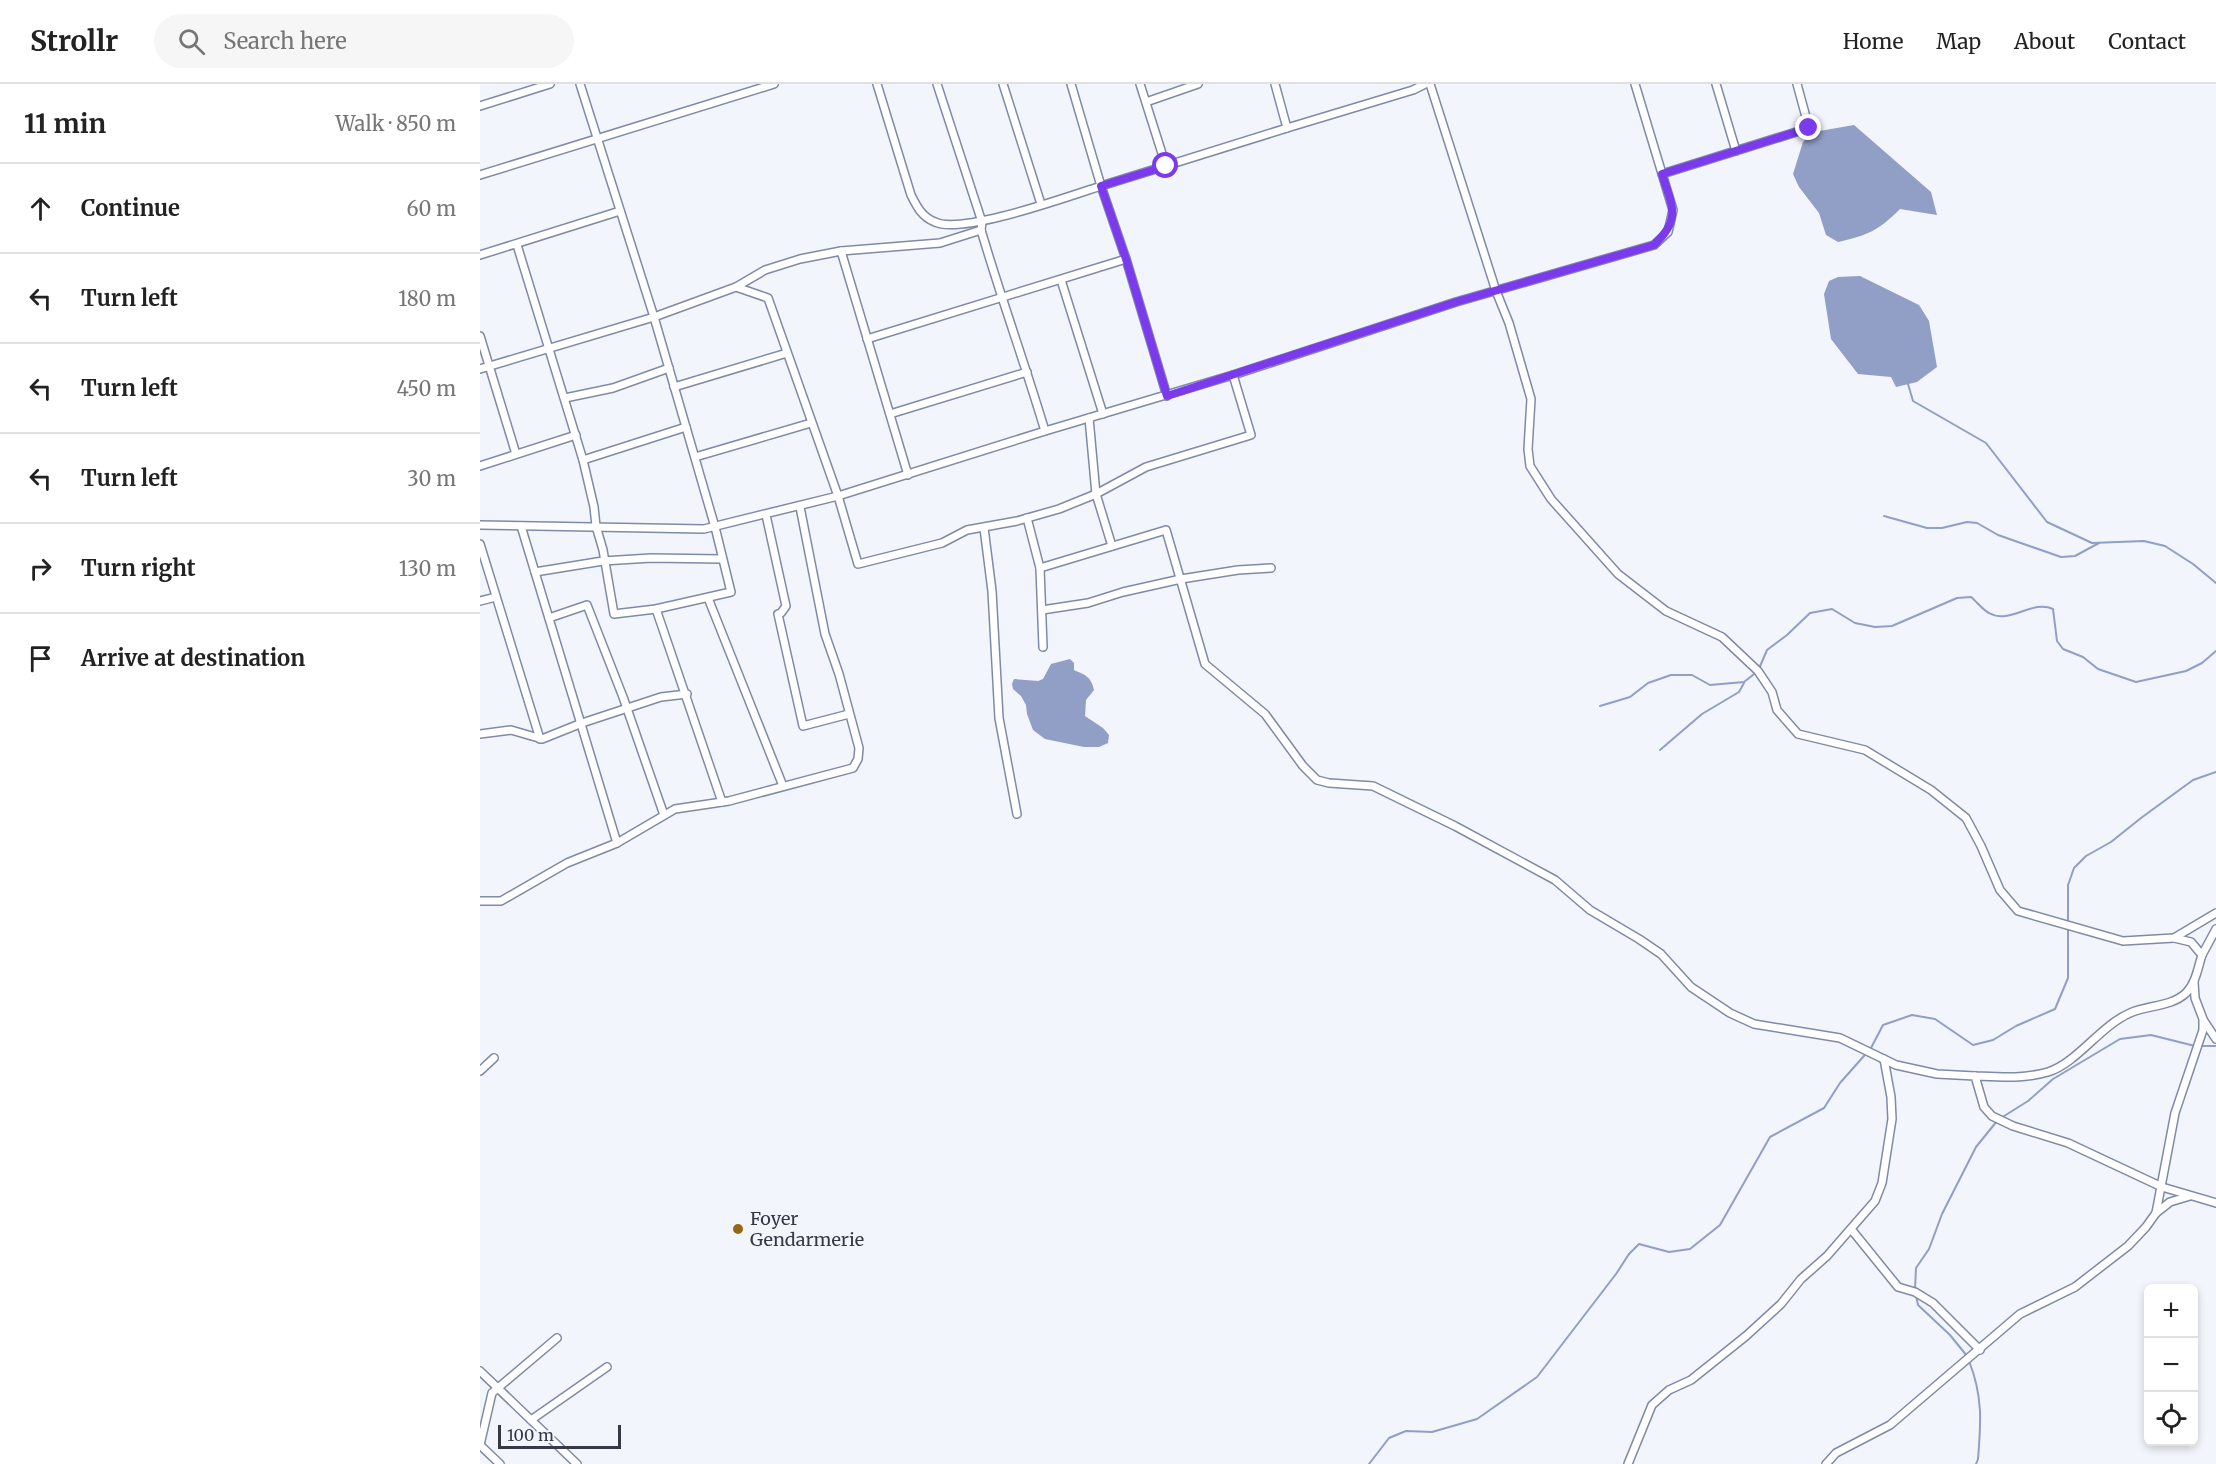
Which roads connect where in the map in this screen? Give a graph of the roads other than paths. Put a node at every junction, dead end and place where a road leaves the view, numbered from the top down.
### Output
1 (550, 84) edge
2 (580, 84) edge
3 (774, 84) edge
4 (877, 84) edge
5 (937, 84) edge
6 (1003, 84) edge
7 (1071, 84) edge
8 (1140, 84) edge
9 (1198, 84) edge
10 (1275, 84) edge
11 (1425, 84) edge
12 (1430, 84) edge
13 (1635, 84) edge
14 (1716, 84) edge
15 (1797, 84) edge
16 (1146, 102) junction
17 (480, 106) edge
18 (1287, 128) junction
19 (598, 140) junction
20 (1736, 152) junction
21 (1166, 166) junction
22 (1662, 174) junction
23 (480, 175) edge
24 (1101, 186) junction
25 (1041, 204) junction
26 (620, 211) junction
27 (982, 222) junction
28 (981, 230) junction
29 (517, 244) junction
30 (841, 251) junction
31 (480, 255) edge
32 (1126, 259) junction
33 (1061, 280) junction
34 (736, 287) junction
35 (1496, 291) junction
36 (1002, 299) junction
37 (654, 317) junction
38 (480, 336) edge
39 (867, 339) junction
40 (550, 348) junction
41 (787, 353) junction
42 (489, 367) junction
43 (669, 368) junction
44 (480, 369) edge
45 (1028, 372) junction
46 (1233, 375) junction
47 (674, 387) junction
48 (1167, 396) junction
49 (565, 398) junction
50 (890, 414) junction
51 (1103, 414) junction
52 (1089, 418) junction
53 (811, 423) junction
54 (686, 427) junction
55 (1046, 431) junction
56 (576, 435) junction
57 (516, 454) junction
58 (695, 457) junction
59 (583, 460) junction
60 (480, 466) edge
61 (908, 475) junction
62 (1096, 494) junction
63 (838, 496) junction
64 (800, 507) junction
65 (766, 515) junction
66 (1027, 518) junction
67 (480, 525) edge
68 (521, 526) junction
69 (596, 526) junction
70 (715, 527) junction
71 (984, 528) junction
72 (480, 544) edge
73 (1112, 546) junction
74 (722, 559) junction
75 (603, 561) junction
76 (1040, 568) junction
77 (1271, 568) dead end
78 (535, 572) junction
79 (1181, 579) junction
80 (496, 597) junction
81 (708, 598) junction
82 (480, 601) edge
83 (656, 609) junction
84 (1042, 610) junction
85 (549, 618) junction
86 (1043, 647) dead end
87 (687, 694) junction
88 (627, 707) junction
89 (849, 714) junction
90 (582, 723) junction
91 (480, 734) edge
92 (540, 739) junction
93 (783, 786) junction
94 (722, 802) junction
95 (1017, 814) dead end
96 (664, 815) junction
97 (617, 843) junction
98 (480, 901) edge
99 (2216, 913) edge
100 (2216, 929) edge
101 (2174, 938) junction
102 (2202, 955) junction
103 (2194, 982) junction
104 (2203, 1019) junction
105 (2216, 1039) edge
106 (494, 1058) dead end
107 (1884, 1059) junction
108 (480, 1071) edge
109 (1975, 1076) junction
110 (2162, 1187) junction
111 (2190, 1196) junction
112 (2216, 1203) edge
113 (2156, 1213) junction
114 (1851, 1229) junction
115 (557, 1338) dead end
116 (1980, 1350) junction
117 (607, 1367) dead end
118 (480, 1371) edge
119 (497, 1388) junction
120 (531, 1420) junction
121 (480, 1445) edge
122 (500, 1464) edge
123 (577, 1464) edge
124 (1628, 1464) edge
125 (1826, 1464) edge

1 - 17 street
2 - 19 street
3 - 19 street
4 - 27 street
5 - 27 street
6 - 25 street
7 - 24 street
8 - 16 street
9 - 16 street
10 - 18 street
11 - 18 street
12 - 35 street
13 - 22 street
14 - 20 street
15 - 20 street
16 - 21 street
18 - 21 street
19 - 23 street
19 - 26 street
20 - 22 street
21 - 24 street
22 - 35 street
24 - 25 street
24 - 32 street
25 - 27 street
26 - 29 street
26 - 37 street
27 - 28 street
28 - 30 street
28 - 36 street
29 - 31 street
29 - 40 street
30 - 34 street
30 - 39 street
32 - 33 street
32 - 48 street
33 - 36 street
33 - 51 street
34 - 37 street
34 - 41 street
35 - 46 street
35 - 101 street
36 - 39 street
36 - 45 street
37 - 40 street
37 - 43 street
38 - 42 street
39 - 50 street
40 - 42 street
40 - 49 street
41 - 47 street
41 - 53 street
42 - 44 street
42 - 57 street
43 - 47 street
43 - 49 street
45 - 50 street
45 - 55 street
46 - 48 street
46 - 62 street
47 - 54 street
48 - 51 street
49 - 56 street
50 - 61 street
51 - 52 street
52 - 55 street
52 - 62 street
53 - 58 street
53 - 63 street
54 - 58 street
54 - 59 street
55 - 61 street
56 - 57 street
56 - 59 street
57 - 60 street
58 - 70 street
59 - 69 street
61 - 63 street
62 - 66 street
62 - 73 street
63 - 64 street
63 - 71 street
64 - 65 street
64 - 89 street
65 - 70 street
65 - 89 street
66 - 71 street
66 - 76 street
67 - 68 street
68 - 69 street
68 - 78 street
69 - 70 street
69 - 75 street
70 - 74 street
71 - 95 street
72 - 80 street
73 - 76 street
73 - 79 street
74 - 75 street
74 - 81 street
75 - 78 street
75 - 83 street
76 - 84 street
77 - 79 street
78 - 85 street
79 - 84 street
79 - 107 street
80 - 82 street
80 - 92 street
81 - 83 street
81 - 93 street
83 - 87 street
84 - 86 street
85 - 88 street
85 - 90 street
87 - 88 street
87 - 94 street
88 - 90 street
88 - 96 street
89 - 93 street
90 - 92 street
90 - 97 street
91 - 92 street
93 - 94 street
94 - 96 street
96 - 97 street
97 - 98 street
99 - 101 street
100 - 102 street
101 - 102 street
102 - 103 street
103 - 104 street
103 - 109 street
104 - 105 street
104 - 110 street
106 - 108 street
107 - 109 street
107 - 114 street
109 - 110 street
110 - 111 street
110 - 113 street
111 - 112 street
111 - 113 street
113 - 116 street
114 - 116 street
114 - 124 street
115 - 119 street
116 - 125 street
117 - 120 street
118 - 119 street
119 - 120 street
119 - 121 street
120 - 123 street
121 - 122 street

